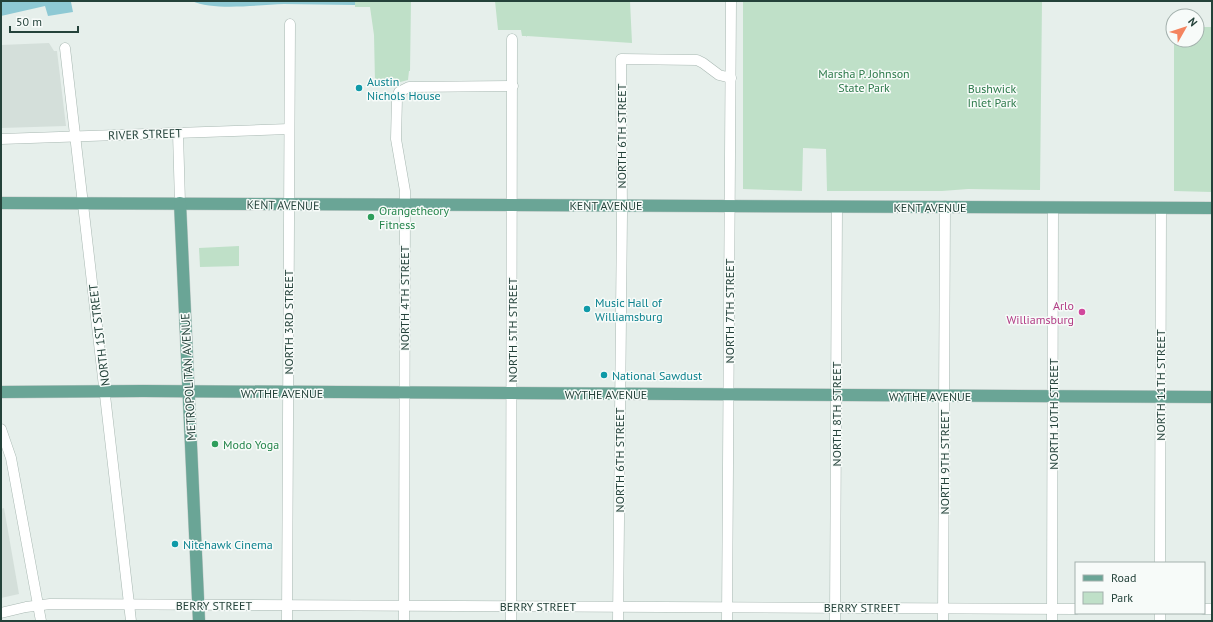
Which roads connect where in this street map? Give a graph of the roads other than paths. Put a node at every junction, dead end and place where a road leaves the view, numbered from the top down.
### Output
1 (731, 1) edge
2 (290, 24) dead end
3 (512, 39) dead end
4 (65, 48) dead end
5 (731, 78) junction
6 (513, 86) junction
7 (289, 129) junction
8 (178, 133) junction
9 (76, 136) junction
10 (1, 139) edge
11 (1, 203) edge
12 (180, 203) junction
13 (84, 204) junction
14 (289, 205) junction
15 (405, 205) junction
16 (512, 205) junction
17 (621, 206) junction
18 (730, 206) junction
19 (945, 206) junction
20 (837, 207) junction
21 (1053, 208) junction
22 (1161, 208) junction
23 (1212, 208) edge
24 (1, 392) edge
25 (106, 392) junction
26 (189, 392) junction
27 (288, 393) junction
28 (405, 393) junction
29 (512, 394) junction
30 (620, 394) junction
31 (728, 395) junction
32 (837, 395) junction
33 (944, 396) junction
34 (1053, 396) junction
35 (1160, 397) junction
36 (1212, 397) edge
37 (1, 429) edge
38 (1160, 562) edge
39 (129, 604) junction
40 (198, 605) junction
41 (287, 605) junction
42 (38, 606) junction
43 (404, 606) junction
44 (511, 606) junction
45 (618, 606) junction
46 (727, 607) junction
47 (835, 607) junction
48 (943, 608) junction
49 (1052, 609) junction
50 (1075, 609) edge
51 (1, 613) edge
52 (41, 621) edge
53 (131, 621) edge
54 (199, 621) edge
55 (287, 621) edge
56 (404, 621) edge
57 (510, 621) edge
58 (618, 621) edge
59 (727, 621) edge
60 (835, 621) edge
61 (943, 621) edge
62 (1052, 621) edge

1 - 5 street, NORTH 7TH STREET
2 - 7 street, NORTH 3RD STREET
3 - 6 street, NORTH 5TH STREET
4 - 9 street, NORTH 1ST STREET
5 - 17 street, NORTH 6TH STREET
5 - 18 street, NORTH 7TH STREET
6 - 15 street, NORTH 4TH STREET
6 - 16 street, NORTH 5TH STREET
7 - 8 street, RIVER STREET
7 - 14 street, NORTH 3RD STREET
8 - 9 street, RIVER STREET
8 - 12 street, METROPOLITAN AVENUE
9 - 10 street, RIVER STREET
9 - 13 street, NORTH 1ST STREET
11 - 13 main road, KENT AVENUE
12 - 13 main road, KENT AVENUE
12 - 14 main road, KENT AVENUE
12 - 26 main road, METROPOLITAN AVENUE
13 - 25 street, NORTH 1ST STREET
14 - 15 main road, KENT AVENUE
14 - 27 street, NORTH 3RD STREET
15 - 16 main road, KENT AVENUE
15 - 28 street, NORTH 4TH STREET
16 - 17 main road, KENT AVENUE
16 - 29 street, NORTH 5TH STREET
17 - 18 main road, KENT AVENUE
17 - 30 street, NORTH 6TH STREET
18 - 20 main road, KENT AVENUE
18 - 31 street, NORTH 7TH STREET
19 - 20 main road, KENT AVENUE
19 - 21 main road, KENT AVENUE
19 - 33 street, NORTH 9TH STREET
20 - 32 street, NORTH 8TH STREET
21 - 22 main road, KENT AVENUE
21 - 34 street, NORTH 10TH STREET
22 - 23 main road, KENT AVENUE
22 - 35 street, NORTH 11TH STREET
24 - 25 main road, WYTHE AVENUE
25 - 26 main road, WYTHE AVENUE
25 - 39 street, NORTH 1ST STREET
26 - 27 main road, WYTHE AVENUE
26 - 40 main road, METROPOLITAN AVENUE
27 - 28 main road, WYTHE AVENUE
27 - 41 street, NORTH 3RD STREET
28 - 29 main road, WYTHE AVENUE
28 - 43 street, NORTH 4TH STREET
29 - 30 main road, WYTHE AVENUE
29 - 44 street, NORTH 5TH STREET
30 - 31 main road, WYTHE AVENUE
30 - 45 street, NORTH 6TH STREET
31 - 32 main road, WYTHE AVENUE
31 - 46 street, NORTH 7TH STREET
32 - 33 main road, WYTHE AVENUE
32 - 47 street, NORTH 8TH STREET
33 - 34 main road, WYTHE AVENUE
33 - 48 street, NORTH 9TH STREET
34 - 35 main road, WYTHE AVENUE
34 - 49 street, NORTH 10TH STREET
35 - 36 main road, WYTHE AVENUE
35 - 38 street, NORTH 11TH STREET
37 - 42 street
39 - 40 street, BERRY STREET
39 - 42 street, BERRY STREET
39 - 53 street, NORTH 1ST STREET
40 - 41 street, BERRY STREET
40 - 54 main road, METROPOLITAN AVENUE
41 - 43 street, BERRY STREET
41 - 55 street, NORTH 3RD STREET
42 - 51 street, BERRY STREET
42 - 52 street
43 - 44 street, BERRY STREET
43 - 56 street, NORTH 4TH STREET
44 - 45 street, BERRY STREET
44 - 57 street, NORTH 5TH STREET
45 - 46 street, BERRY STREET
45 - 58 street, NORTH 6TH STREET
46 - 47 street, BERRY STREET
46 - 59 street, NORTH 7TH STREET
47 - 48 street, BERRY STREET
47 - 60 street, NORTH 8TH STREET
48 - 49 street, BERRY STREET
48 - 61 street, NORTH 9TH STREET
49 - 50 street, BERRY STREET
49 - 62 street, NORTH 10TH STREET

